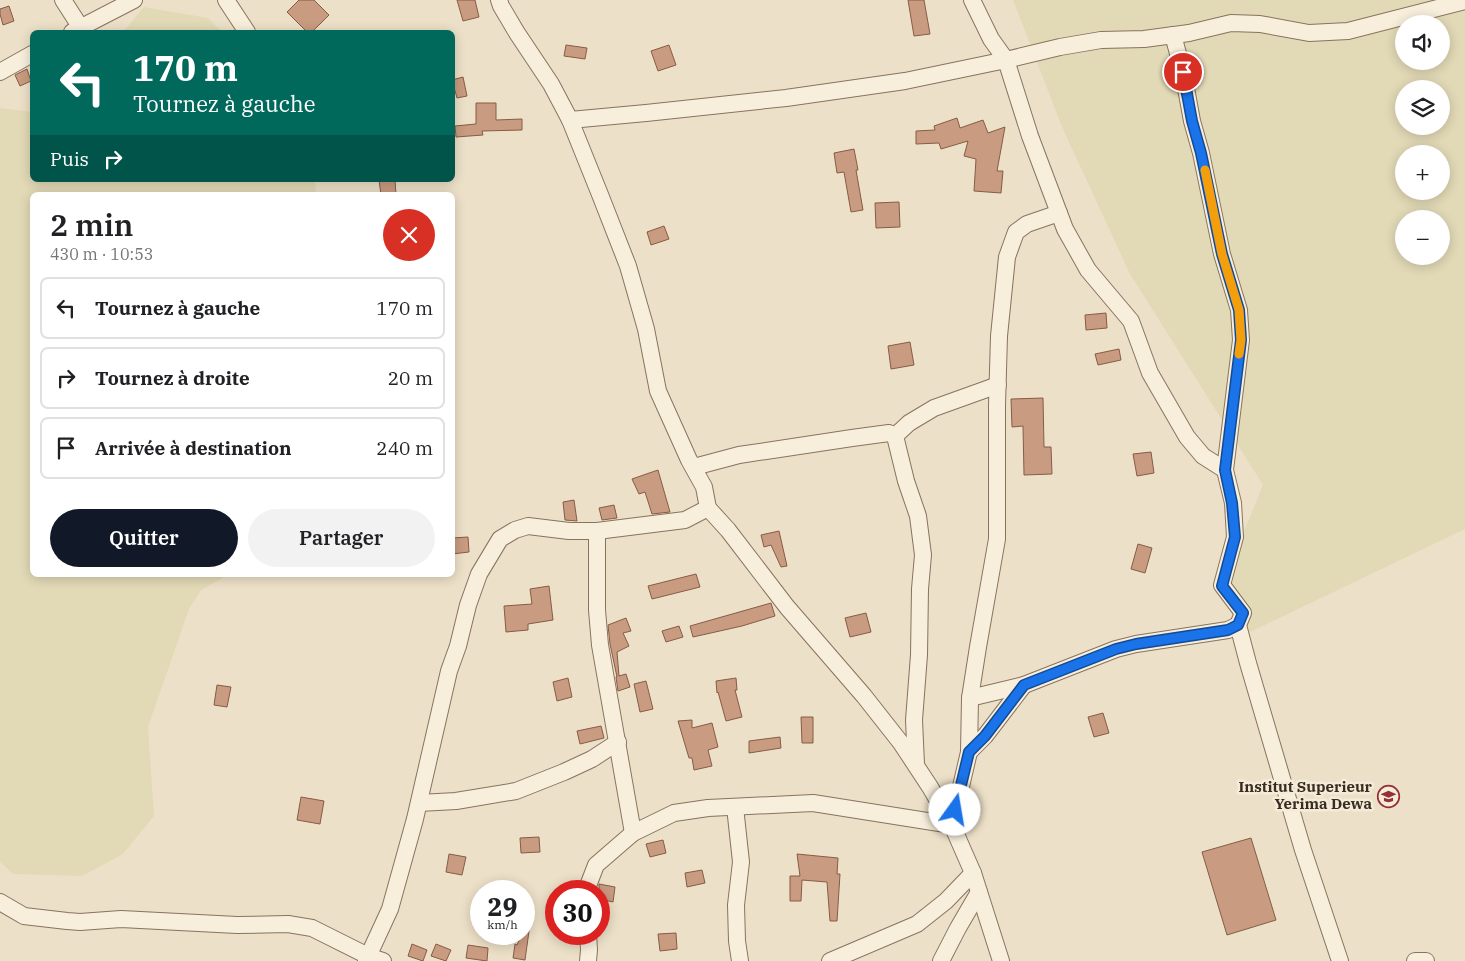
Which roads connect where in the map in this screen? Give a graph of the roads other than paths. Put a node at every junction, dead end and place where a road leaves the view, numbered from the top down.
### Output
1 (63, 0) edge
2 (134, 0) edge
3 (226, 0) edge
4 (499, 0) edge
5 (972, 0) edge
6 (1465, 1) edge
7 (77, 30) edge
8 (246, 30) edge
9 (1173, 35) junction
10 (30, 55) edge
11 (1006, 60) junction
12 (0, 72) edge
13 (570, 120) junction
14 (1059, 213) junction
15 (998, 385) junction
16 (895, 436) junction
17 (694, 467) junction
18 (1225, 470) junction
19 (708, 508) junction
20 (596, 530) junction
21 (1238, 625) junction
22 (1024, 685) junction
23 (970, 698) junction
24 (618, 742) junction
25 (969, 752) junction
26 (916, 766) junction
27 (419, 803) junction
28 (736, 807) junction
29 (952, 825) junction
30 (633, 833) junction
31 (973, 873) junction
32 (590, 880) edge
33 (980, 892) junction
34 (0, 902) edge
35 (589, 945) edge
36 (373, 959) edge
37 (588, 961) edge
38 (740, 961) edge
39 (830, 961) edge
40 (942, 961) edge
41 (1001, 961) edge
42 (1340, 961) edge
43 (1415, 961) edge
44 (1426, 961) edge

1 - 7 street
2 - 7 street
3 - 8 street
4 - 13 street
5 - 11 street
6 - 9 street
9 - 11 street
9 - 18 street
10 - 12 street
11 - 13 street
11 - 14 street
13 - 17 street
14 - 15 street
14 - 18 street
15 - 16 street
15 - 23 street
16 - 17 street
16 - 26 street
17 - 19 street
18 - 21 street
19 - 20 street
19 - 26 street
20 - 24 street
20 - 27 street
21 - 22 street
21 - 42 street
22 - 23 street
22 - 25 street
23 - 25 street
24 - 27 street
24 - 30 street
25 - 29 street
26 - 29 street
27 - 36 street
28 - 29 street
28 - 30 street
28 - 38 street
29 - 31 street
30 - 32 street
31 - 33 street
31 - 39 street
33 - 40 street
33 - 41 street
34 - 36 street
35 - 37 street
43 - 44 street

